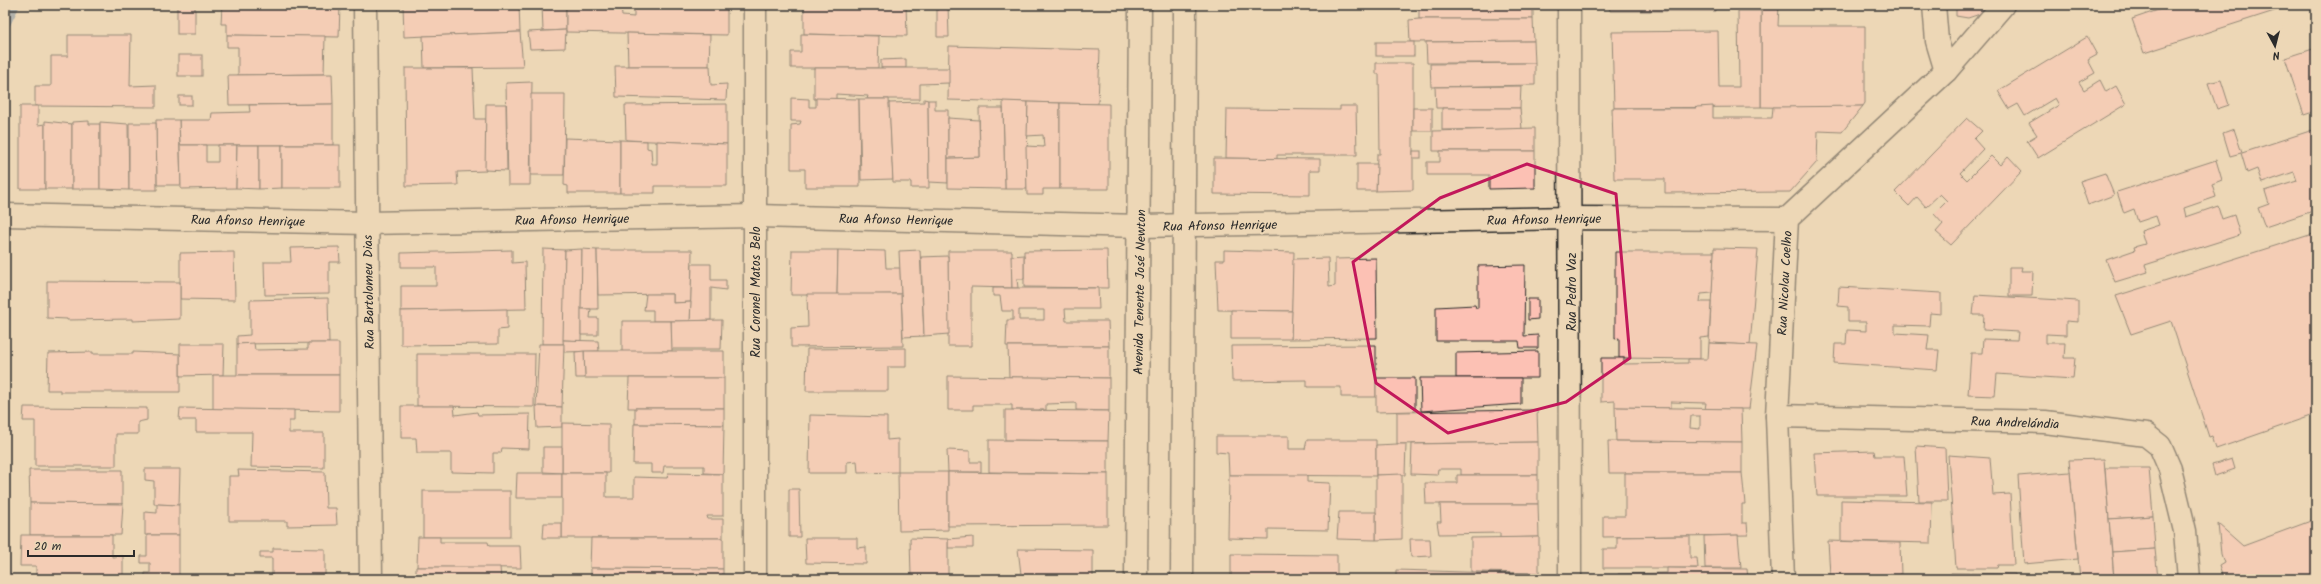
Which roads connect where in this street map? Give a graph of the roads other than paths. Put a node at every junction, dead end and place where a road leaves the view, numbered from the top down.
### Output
1 (365, 5) edge
2 (754, 5) edge
3 (1140, 5) edge
4 (1185, 5) edge
5 (1569, 5) edge
6 (1934, 5) edge
7 (2003, 5) edge
8 (1946, 71) junction
9 (5, 215) edge
10 (755, 216) junction
11 (1571, 218) junction
12 (1787, 219) junction
13 (367, 223) junction
14 (1183, 225) junction
15 (1140, 226) junction
16 (1777, 416) junction
17 (371, 579) edge
18 (754, 579) edge
19 (1136, 579) edge
20 (1182, 579) edge
21 (1570, 579) edge
22 (1783, 579) edge
23 (2188, 579) edge

1 - 13 street, Rua Bartolomeu Dias
2 - 10 street, Rua Coronel Matos Belo
3 - 15 street, Avenida Tenente José Newton
4 - 14 street
5 - 11 street, Rua Pedro Vaz
6 - 8 street
7 - 8 street, Rua Nicolau Coelho
8 - 12 street, Rua Nicolau Coelho
9 - 13 street, Rua Afonso Henrique
10 - 13 street, Rua Afonso Henrique
10 - 15 street, Rua Afonso Henrique
10 - 18 street, Rua Coronel Matos Belo
11 - 12 street, Rua Afonso Henrique
11 - 14 street, Rua Afonso Henrique
11 - 21 street, Rua Pedro Vaz
12 - 16 street, Rua Nicolau Coelho
13 - 17 street, Rua Bartolomeu Dias
14 - 15 street, Rua Afonso Henrique
14 - 20 street
15 - 19 street, Avenida Tenente José Newton
16 - 22 street, Rua Nicolau Coelho
16 - 23 street, Rua Andrelándia

